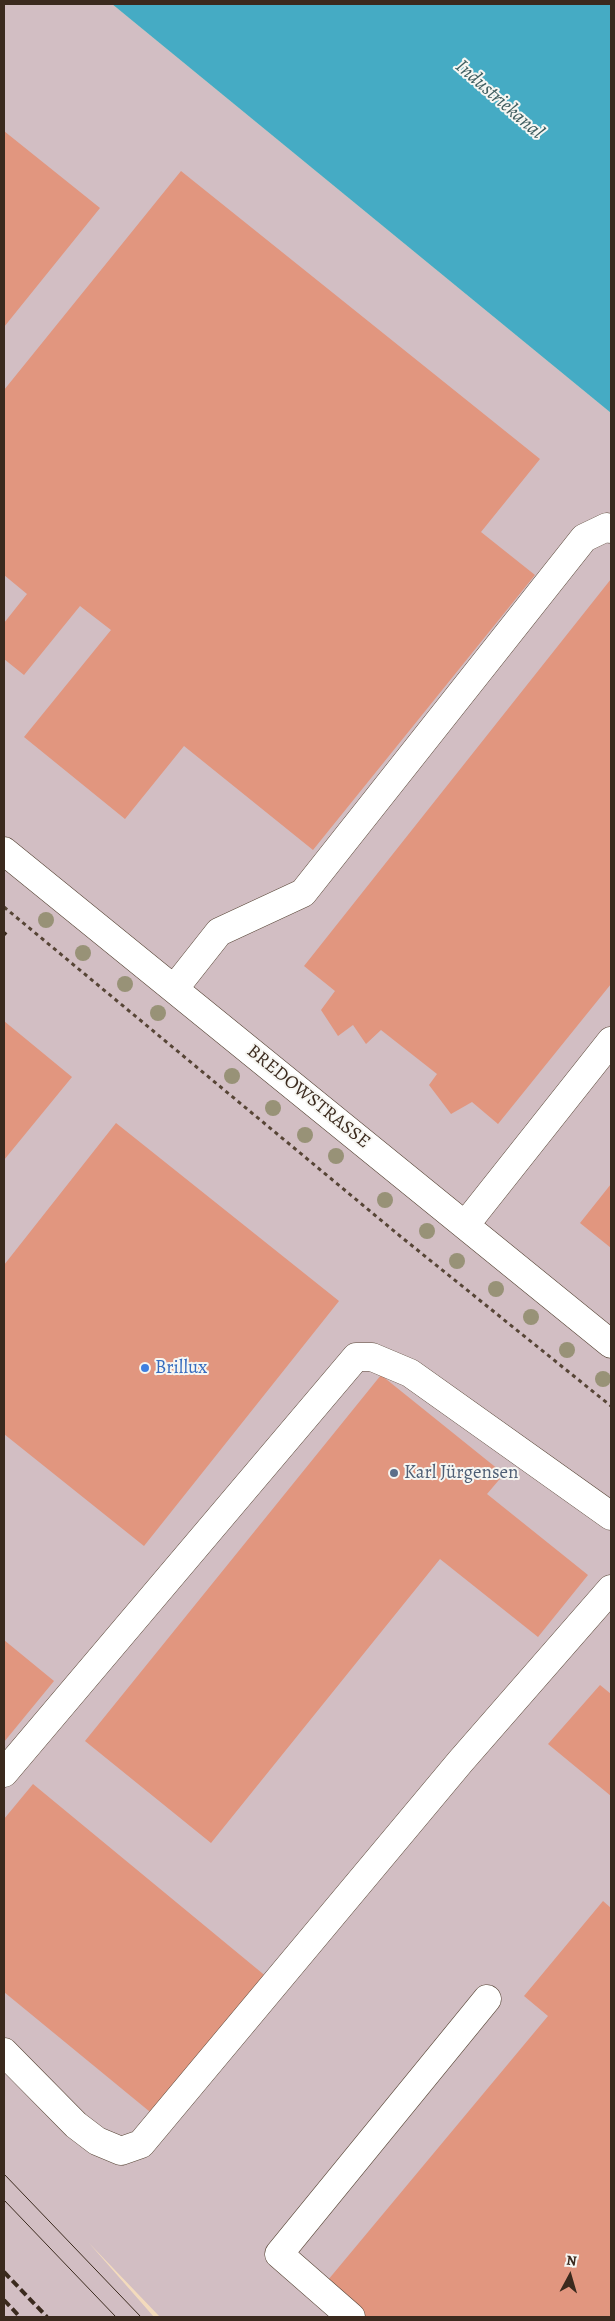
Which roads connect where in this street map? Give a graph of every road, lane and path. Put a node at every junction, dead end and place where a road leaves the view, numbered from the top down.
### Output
1 (611, 530) edge
2 (4, 851) edge
3 (4, 907) edge
4 (174, 990) junction
5 (611, 1041) edge
6 (466, 1224) junction
7 (611, 1344) edge
8 (611, 1406) edge
9 (611, 1516) edge
10 (611, 1589) edge
11 (4, 1773) edge
12 (487, 1999) dead end
13 (4, 2052) edge
14 (351, 2317) edge

1 - 4 street
2 - 4 street, BREDOWSTRASSE
3 - 8 path
4 - 6 street, BREDOWSTRASSE
5 - 6 street
6 - 7 street, BREDOWSTRASSE
9 - 11 street
10 - 13 street
12 - 14 street

